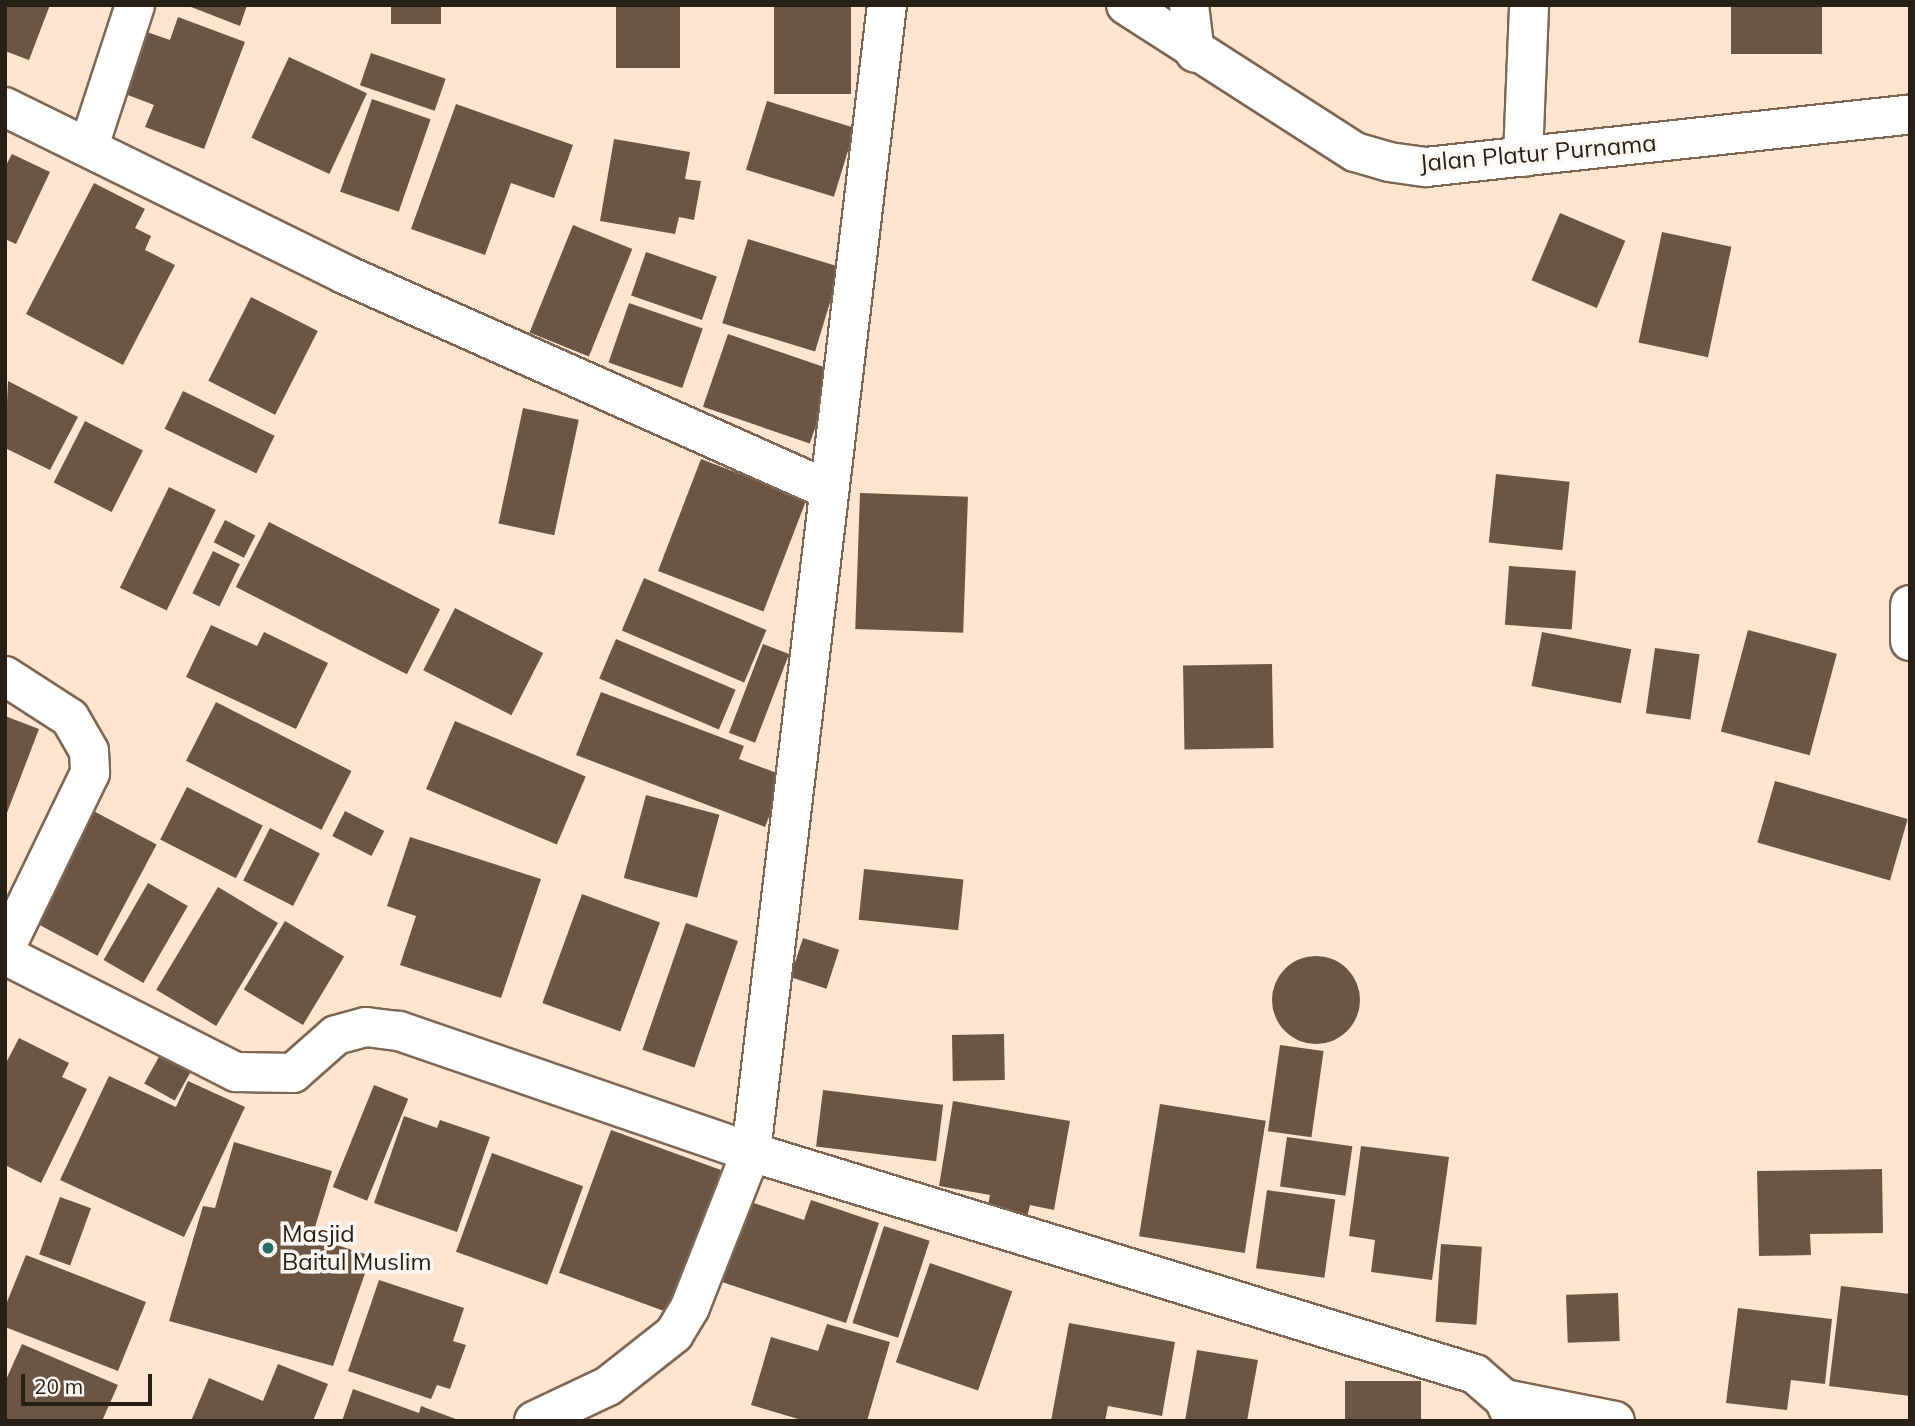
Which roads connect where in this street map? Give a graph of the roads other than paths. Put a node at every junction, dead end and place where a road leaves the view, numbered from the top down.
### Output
1 (135, 5) edge
2 (887, 5) edge
3 (1126, 5) edge
4 (1189, 5) edge
5 (1529, 5) edge
6 (1195, 53) junction
7 (5, 107) edge
8 (1910, 114) edge
9 (89, 146) junction
10 (1523, 157) junction
11 (829, 490) junction
12 (1910, 605) edge
13 (1910, 641) edge
14 (5, 676) edge
15 (5, 949) edge
16 (5, 955) edge
17 (751, 1152) junction
18 (1509, 1410) edge
19 (534, 1421) edge
20 (1615, 1421) edge

1 - 9 street
2 - 11 street
3 - 6 street, Jalan Platur Purnama
4 - 6 street
5 - 10 street
6 - 10 street, Jalan Platur Purnama
7 - 9 street
8 - 10 street, Jalan Platur Purnama
9 - 11 street
11 - 17 street
12 - 13 street
14 - 15 street
16 - 17 street
17 - 18 street
17 - 19 street
18 - 20 street

